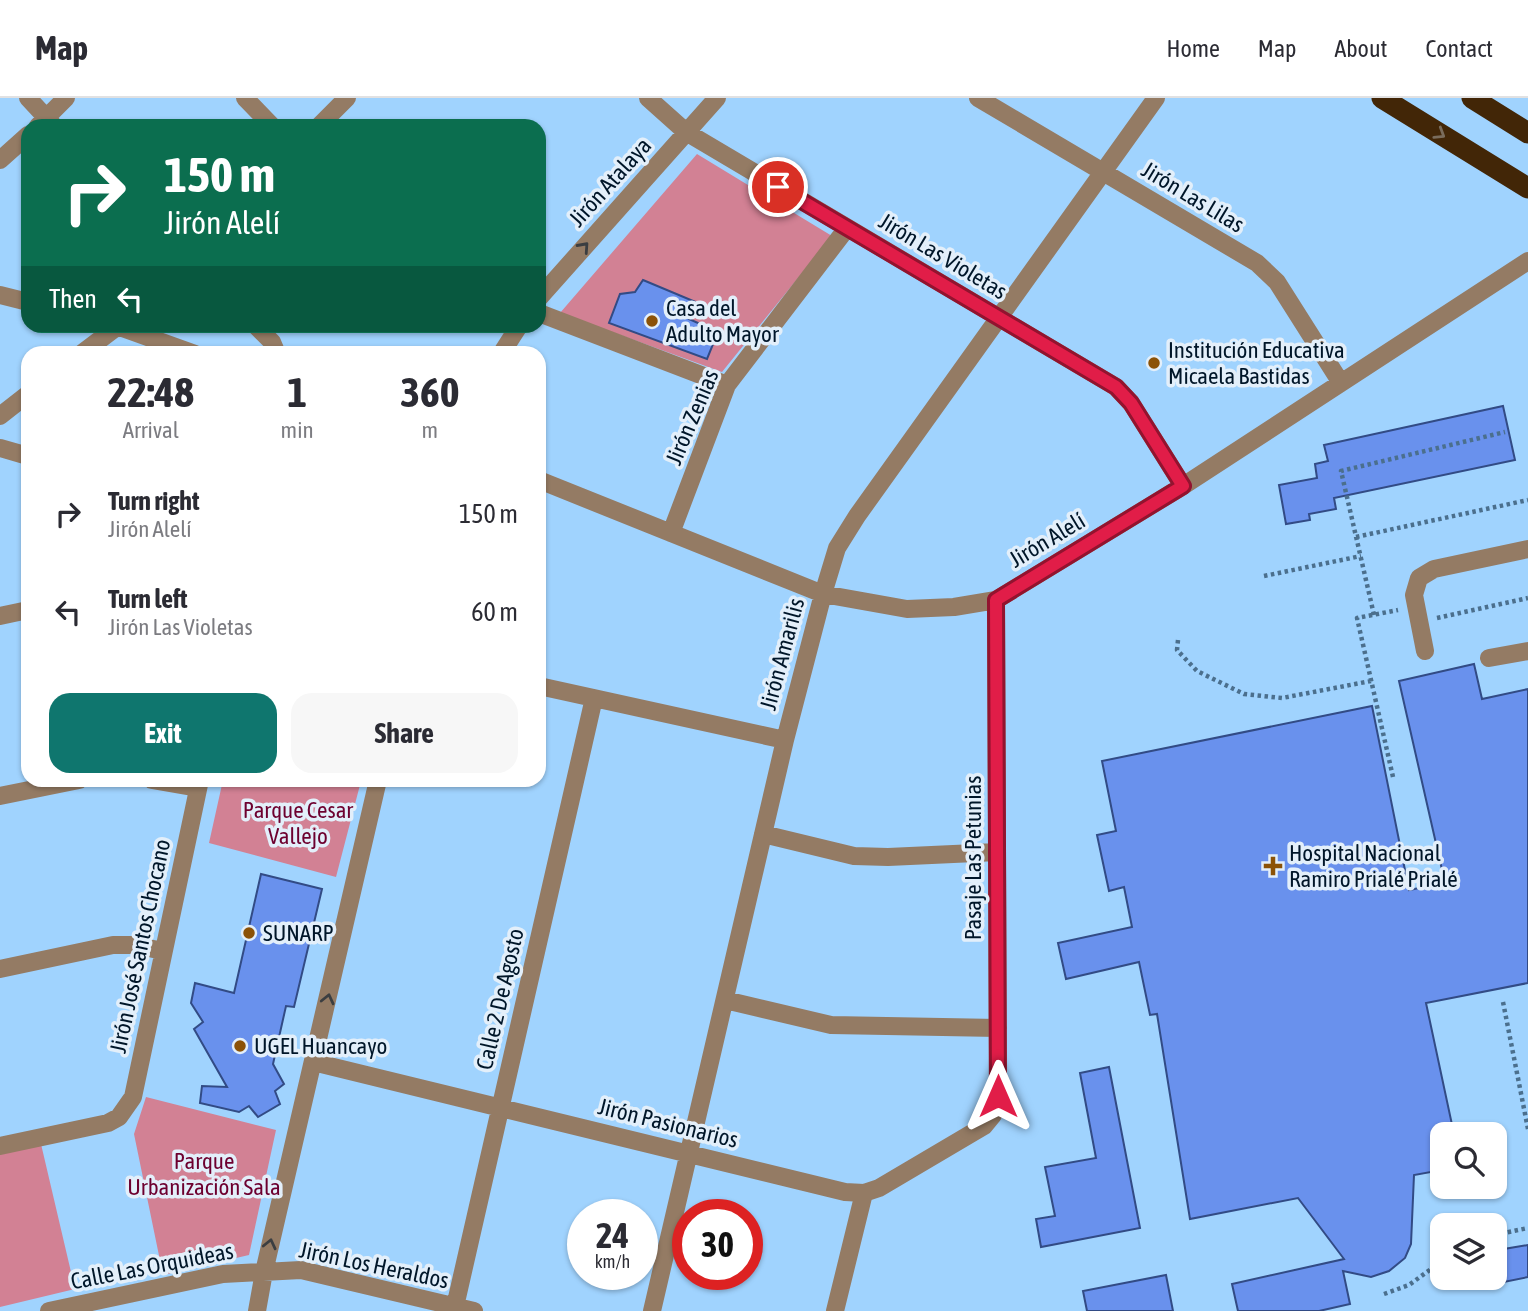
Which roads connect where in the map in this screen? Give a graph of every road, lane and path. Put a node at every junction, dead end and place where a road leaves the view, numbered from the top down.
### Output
1 (28, 98) edge
2 (66, 98) edge
3 (245, 98) edge
4 (347, 98) edge
5 (648, 98) edge
6 (717, 98) edge
7 (978, 98) edge
8 (1156, 98) edge
9 (1382, 98) edge
10 (1472, 98) edge
11 (43, 119) edge
12 (50, 119) edge
13 (265, 119) edge
14 (326, 119) edge
15 (686, 132) junction
16 (1528, 133) edge
17 (21, 141) edge
18 (0, 160) edge
19 (1103, 172) junction
20 (1528, 188) edge
21 (847, 228) junction
22 (1528, 261) edge
23 (546, 290) edge
24 (0, 295) edge
25 (21, 300) edge
26 (546, 316) edge
27 (999, 318) junction
28 (109, 333) edge
29 (137, 333) edge
30 (92, 346) edge
31 (173, 346) edge
32 (1341, 383) junction
33 (727, 386) junction
34 (21, 400) edge
35 (0, 416) edge
36 (1505, 432) dead end
37 (0, 448) edge
38 (21, 454) edge
39 (546, 484) edge
40 (1183, 486) junction
41 (1528, 500) edge
42 (671, 533) junction
43 (1356, 537) junction
44 (1528, 549) edge
45 (1361, 556) junction
46 (1264, 576) dead end
47 (823, 593) junction
48 (1528, 598) edge
49 (996, 600) junction
50 (21, 612) edge
51 (1417, 614) junction
52 (1374, 615) junction
53 (0, 616) edge
54 (1178, 640) dead end
55 (1425, 651) dead end
56 (1528, 651) edge
57 (1489, 658) dead end
58 (1371, 681) junction
59 (546, 688) edge
60 (594, 698) junction
61 (785, 740) junction
62 (1393, 777) dead end
63 (44, 787) edge
64 (198, 787) edge
65 (376, 787) edge
66 (0, 796) edge
67 (763, 834) junction
68 (997, 852) junction
69 (163, 951) junction
70 (0, 969) edge
71 (725, 1000) junction
72 (1503, 1002) dead end
73 (998, 1028) junction
74 (313, 1062) junction
75 (500, 1107) junction
76 (1528, 1129) edge
77 (0, 1146) edge
78 (689, 1152) junction
79 (864, 1193) junction
80 (1528, 1228) edge
81 (1507, 1232) edge
82 (1430, 1270) edge
83 (264, 1272) junction
84 (1384, 1294) dead end
85 (455, 1309) edge
86 (49, 1311) edge
87 (257, 1311) edge
88 (474, 1311) edge
89 (652, 1311) edge
90 (835, 1311) edge

1 - 11 street
2 - 12 street
3 - 13 street
4 - 14 street
5 - 15 street, Jirón Las Violetas
6 - 15 street, Jirón Atalaya
7 - 19 street, Jirón Las Lilas
8 - 19 street, Jirón Amarilis
9 -> 20 highway
10 - 16 highway
15 - 21 street, Jirón Las Violetas
23 -> 15 street, Jirón Atalaya
17 - 18 street
19 - 27 street, Jirón Amarilis
19 - 32 street, Jirón Las Lilas
21 - 27 street, Jirón Las Violetas
21 - 33 street, Jirón Zenias
22 - 32 street, Jirón Alelí
24 - 25 street
26 - 33 street
27 - 40 street, Jirón Las Violetas
27 - 47 street, Jirón Amarilis
28 - 30 street
29 - 31 street
32 - 40 street, Jirón Alelí
33 - 42 street, Jirón Zenias
34 - 35 street
36 - 43 path
37 - 38 street
39 - 42 street, Jirón Alelí
40 - 49 street, Jirón Alelí
41 - 43 path
42 - 47 street, Jirón Alelí
43 - 45 path
44 - 51 street
45 - 46 path
45 - 52 path
47 - 49 street, Jirón Alelí
47 - 61 street, Jirón Amarilis
48 - 51 path
49 - 68 street, Pasaje Las Petunias
50 - 53 street
51 - 52 path
51 - 55 street
52 - 58 path
54 - 58 path
56 - 57 street
58 - 62 path
59 - 60 street
60 - 61 street
60 - 75 street, Calle 2 De Agosto
61 - 67 street, Jirón Amarilis
63 - 66 street
64 - 69 street, Jirón José Santos Chocano
74 -> 65 street
67 - 68 street
67 - 71 street, Jirón Amarilis
68 - 73 street, Pasaje Las Petunias
69 - 70 street
69 - 77 street, Jirón José Santos Chocano
71 - 73 street
71 - 78 street, Jirón Amarilis
72 - 76 path
73 - 79 street, Pasaje Las Petunias
74 - 75 street, Jirón Pasionarios
83 -> 74 street
75 - 78 street, Jirón Pasionarios
75 - 85 street, Calle 2 De Agosto
78 - 79 street, Jirón Pasionarios
78 - 89 street, Jirón Amarilis
79 - 90 street
80 - 81 path
82 - 84 path
83 - 85 street, Jirón Los Heraldos
83 - 86 street, Calle Las Orquideas
83 - 87 street
85 - 88 street, Jirón Los Heraldos

